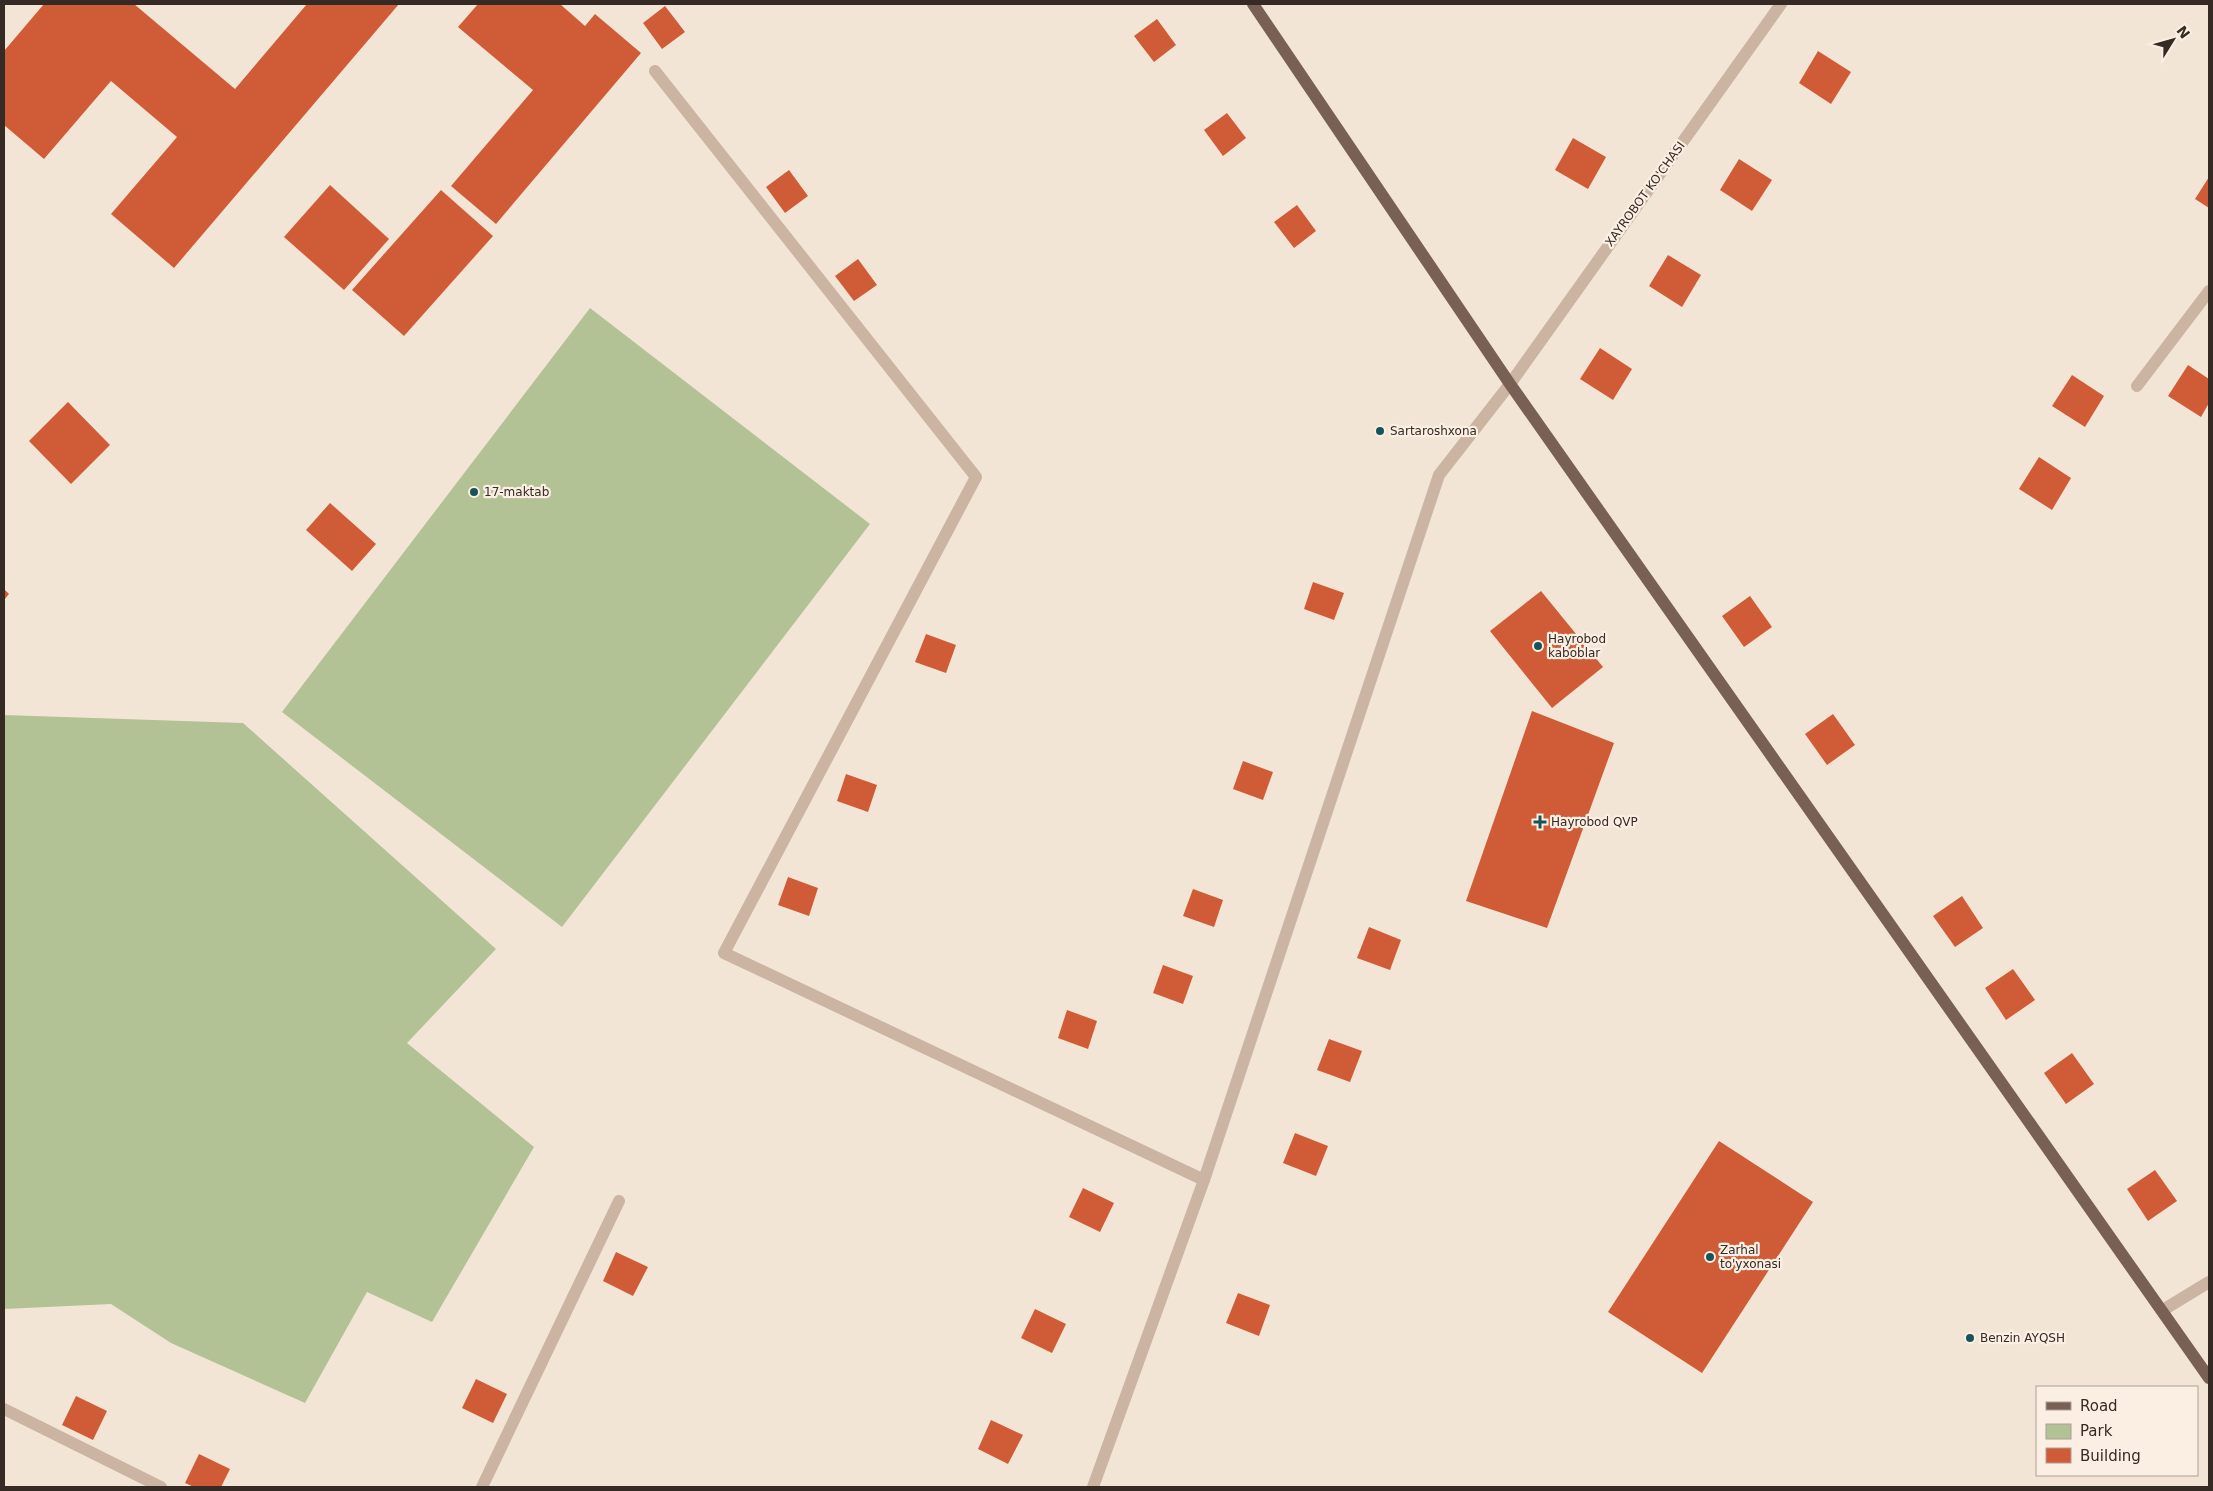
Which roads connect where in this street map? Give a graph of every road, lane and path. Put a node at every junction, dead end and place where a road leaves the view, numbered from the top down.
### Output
1 (1253, 4) edge
2 (1781, 4) edge
3 (655, 71) dead end
4 (2209, 291) edge
5 (1510, 384) junction
6 (2137, 386) dead end
7 (1204, 1180) junction
8 (619, 1201) dead end
9 (2209, 1282) edge
10 (2163, 1310) junction
11 (2209, 1378) edge
12 (4, 1408) edge
13 (162, 1487) edge
14 (482, 1487) edge
15 (1093, 1487) edge

1 - 5 main road
2 - 5 street, XAYROBOT KO'CHASI
3 - 7 street
4 - 6 street
5 - 7 street, XAYROBOT KO'CHASI
5 - 10 main road
7 - 15 street, XAYROBOT KO'CHASI
8 - 14 street
9 - 10 street
10 - 11 main road
12 - 13 street

